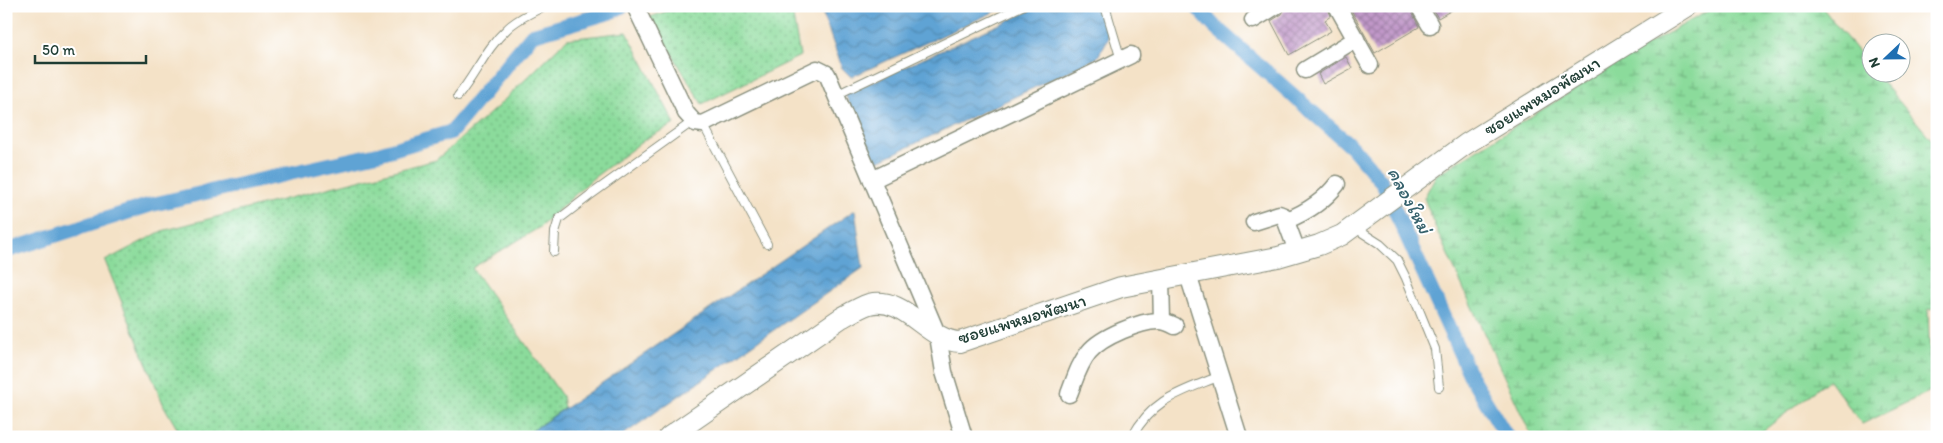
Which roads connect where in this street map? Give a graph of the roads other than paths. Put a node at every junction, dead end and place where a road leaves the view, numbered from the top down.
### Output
1 (544, 6) edge
2 (635, 6) edge
3 (1022, 6) edge
4 (1105, 6) edge
5 (1276, 6) edge
6 (1337, 6) edge
7 (1419, 6) edge
8 (1688, 6) edge
9 (1253, 20) dead end
10 (1430, 25) dead end
11 (1356, 39) junction
12 (1126, 57) joint
13 (1370, 65) dead end
14 (1305, 70) dead end
15 (836, 95) junction
16 (458, 96) dead end
17 (698, 123) junction
18 (872, 180) junction
19 (1337, 184) dead end
20 (1287, 220) junction
21 (1254, 222) dead end
22 (1353, 227) junction
23 (767, 244) dead end
24 (1297, 251) junction
25 (554, 252) dead end
26 (1188, 275) junction
27 (1158, 280) junction
28 (938, 336) junction
29 (1220, 376) junction
30 (1438, 387) dead end
31 (1069, 394) dead end
32 (669, 437) edge
33 (964, 437) edge
34 (1132, 437) edge
35 (1239, 437) edge

1 - 16 lane
2 - 17 street
3 - 15 lane
4 - 12 lane
5 - 9 street
6 - 11 street
7 - 10 street
8 - 22 street, ซอยแพหมอพัฒนา
11 - 13 street
11 - 14 street
12 - 18 street
15 - 17 street
15 - 18 street
17 - 23 lane
17 - 25 lane
18 - 28 street
19 - 20 street
20 - 21 street
20 - 24 street
22 - 24 street, ซอยแพหมอพัฒนา
22 - 30 lane
24 - 26 street, ซอยแพหมอพัฒนา
26 - 27 street, ซอยแพหมอพัฒนา
26 - 29 street
27 - 28 street, ซอยแพหมอพัฒนา
27 - 31 street
28 - 32 street, ซอยแพหมอพัฒนา
28 - 33 street
29 - 34 lane
29 - 35 street

